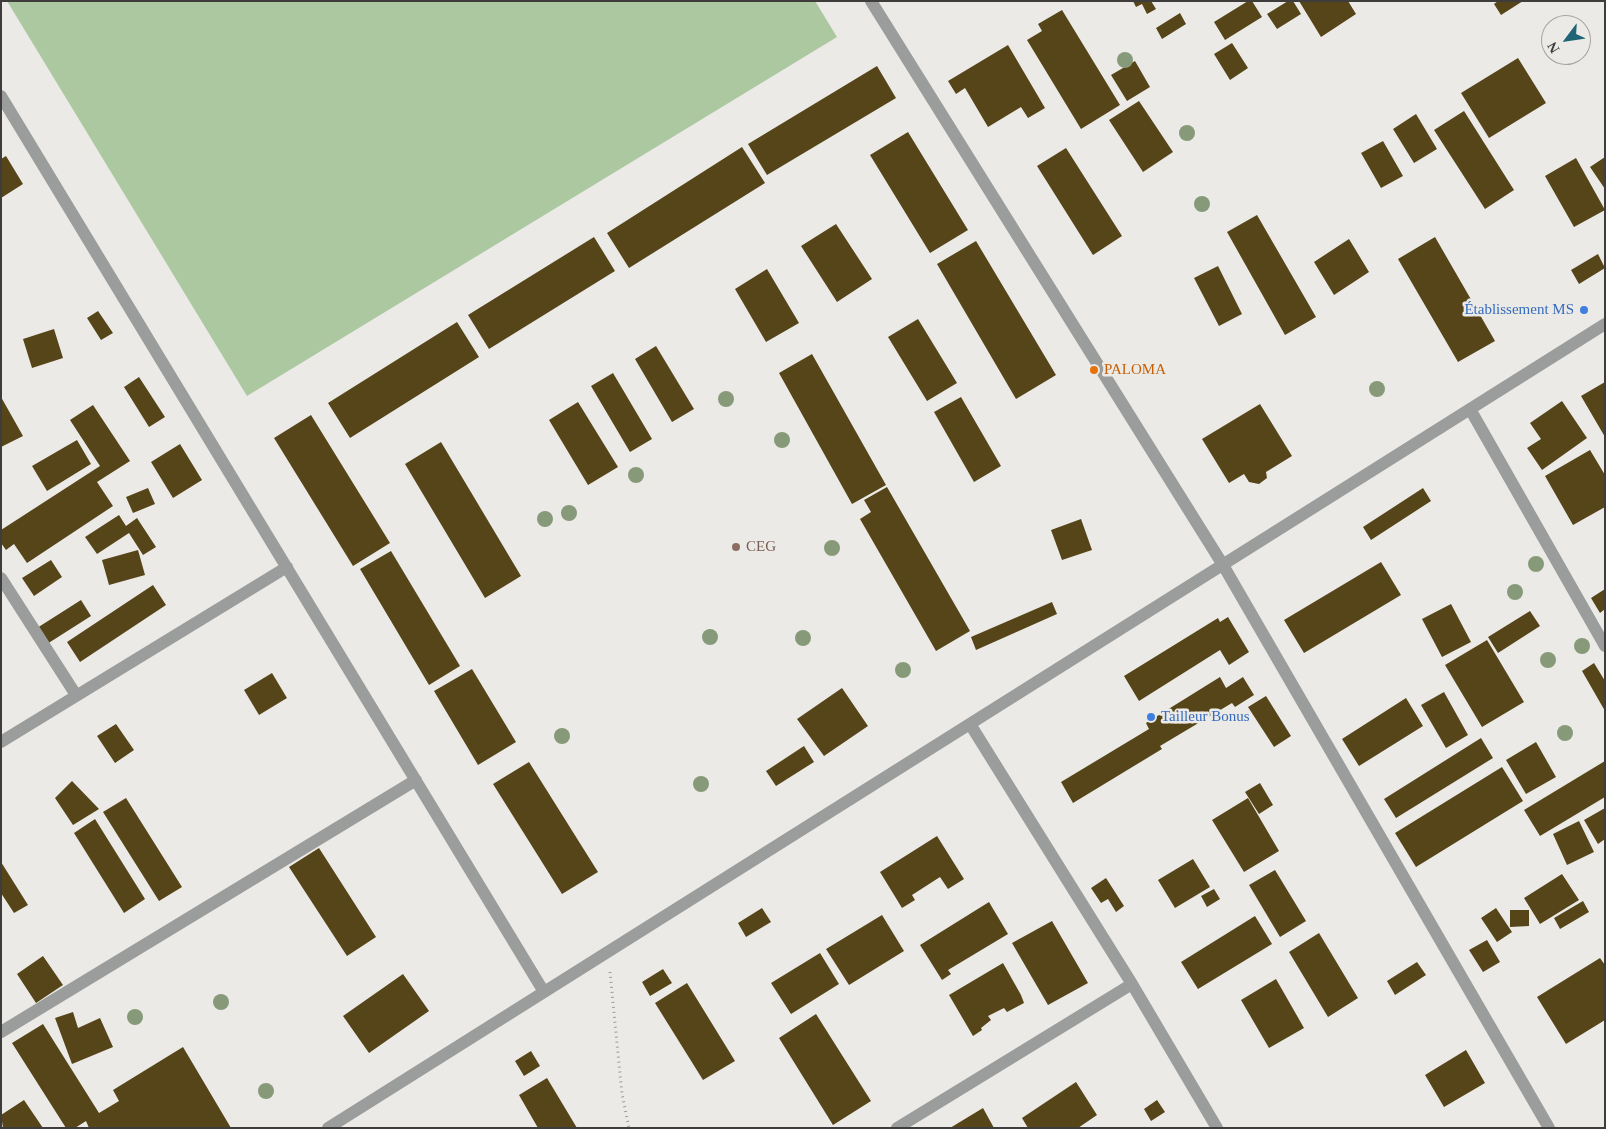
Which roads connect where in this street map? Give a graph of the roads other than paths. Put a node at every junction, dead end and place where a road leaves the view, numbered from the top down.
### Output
1 (871, 1) edge
2 (1, 96) edge
3 (1605, 324) edge
4 (1470, 409) junction
5 (1223, 564) junction
6 (287, 567) junction
7 (1, 578) edge
8 (1605, 646) edge
9 (76, 696) junction
10 (970, 724) junction
11 (1, 742) edge
12 (416, 780) junction
13 (1132, 984) junction
14 (544, 992) junction
15 (1, 1032) edge
16 (328, 1128) edge
17 (897, 1128) edge
18 (1217, 1128) edge
19 (1549, 1128) edge

1 - 5 street
2 - 6 street
3 - 4 street
4 - 5 street
4 - 8 street
5 - 10 street
5 - 19 street
6 - 9 street
6 - 12 street
7 - 9 street
9 - 11 street
10 - 13 street
10 - 14 street
12 - 14 street
12 - 15 street
13 - 17 street
13 - 18 street
14 - 16 street

